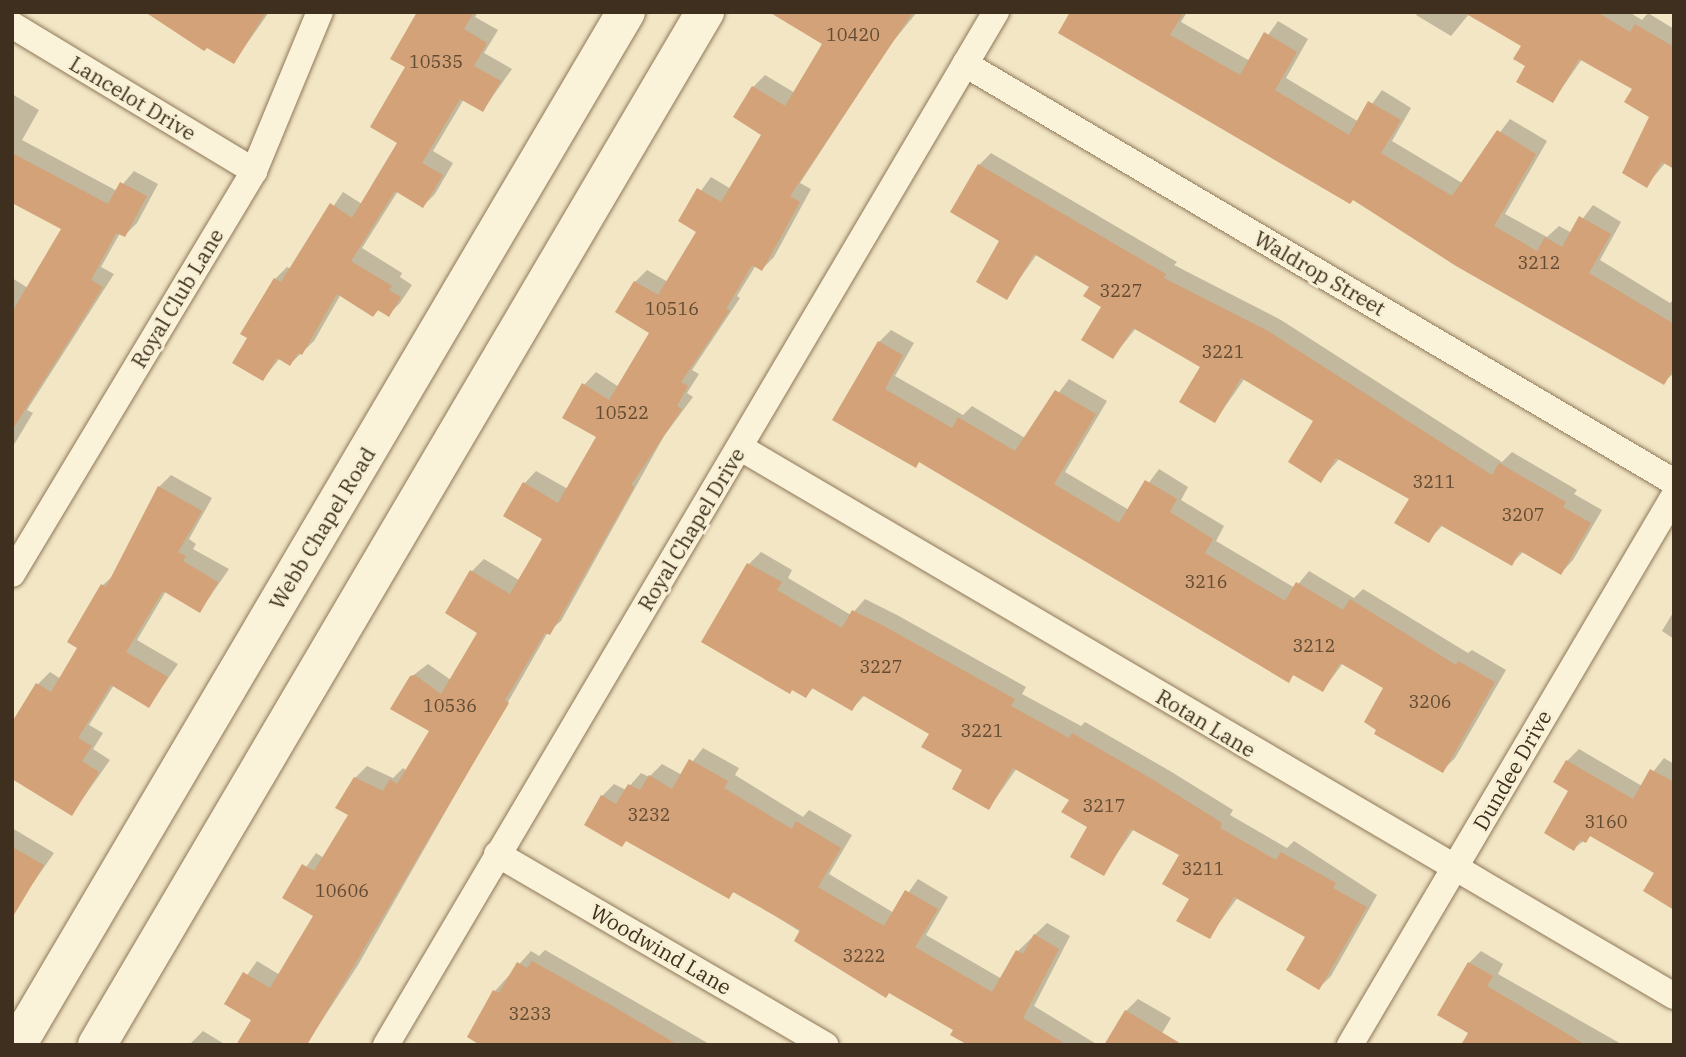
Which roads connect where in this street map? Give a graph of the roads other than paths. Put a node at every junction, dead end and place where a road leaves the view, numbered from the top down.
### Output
1 (320, 12) edge
2 (626, 12) edge
3 (705, 12) edge
4 (996, 12) edge
5 (12, 25) edge
6 (965, 64) junction
7 (254, 171) junction
8 (741, 448) junction
9 (1674, 482) edge
10 (1674, 496) edge
11 (16, 557) edge
12 (497, 854) junction
13 (1455, 871) junction
14 (1674, 996) edge
15 (18, 1045) edge
16 (97, 1045) edge
17 (386, 1045) edge
18 (825, 1045) edge
19 (1350, 1045) edge

1 - 7 street, Royal Club Lane
2 - 15 main road, Webb Chapel Road
3 - 16 main road
4 - 6 street, Royal Chapel Drive
5 - 7 street, Lancelot Drive
6 - 8 street, Royal Chapel Drive
6 - 9 street, Waldrop Street
7 - 11 street, Royal Club Lane
8 - 12 street, Royal Chapel Drive
8 - 13 street, Rotan Lane
10 - 13 street, Dundee Drive
12 - 17 street, Royal Chapel Drive
12 - 18 street, Woodwind Lane
13 - 14 street, Rotan Lane
13 - 19 street, Dundee Drive

